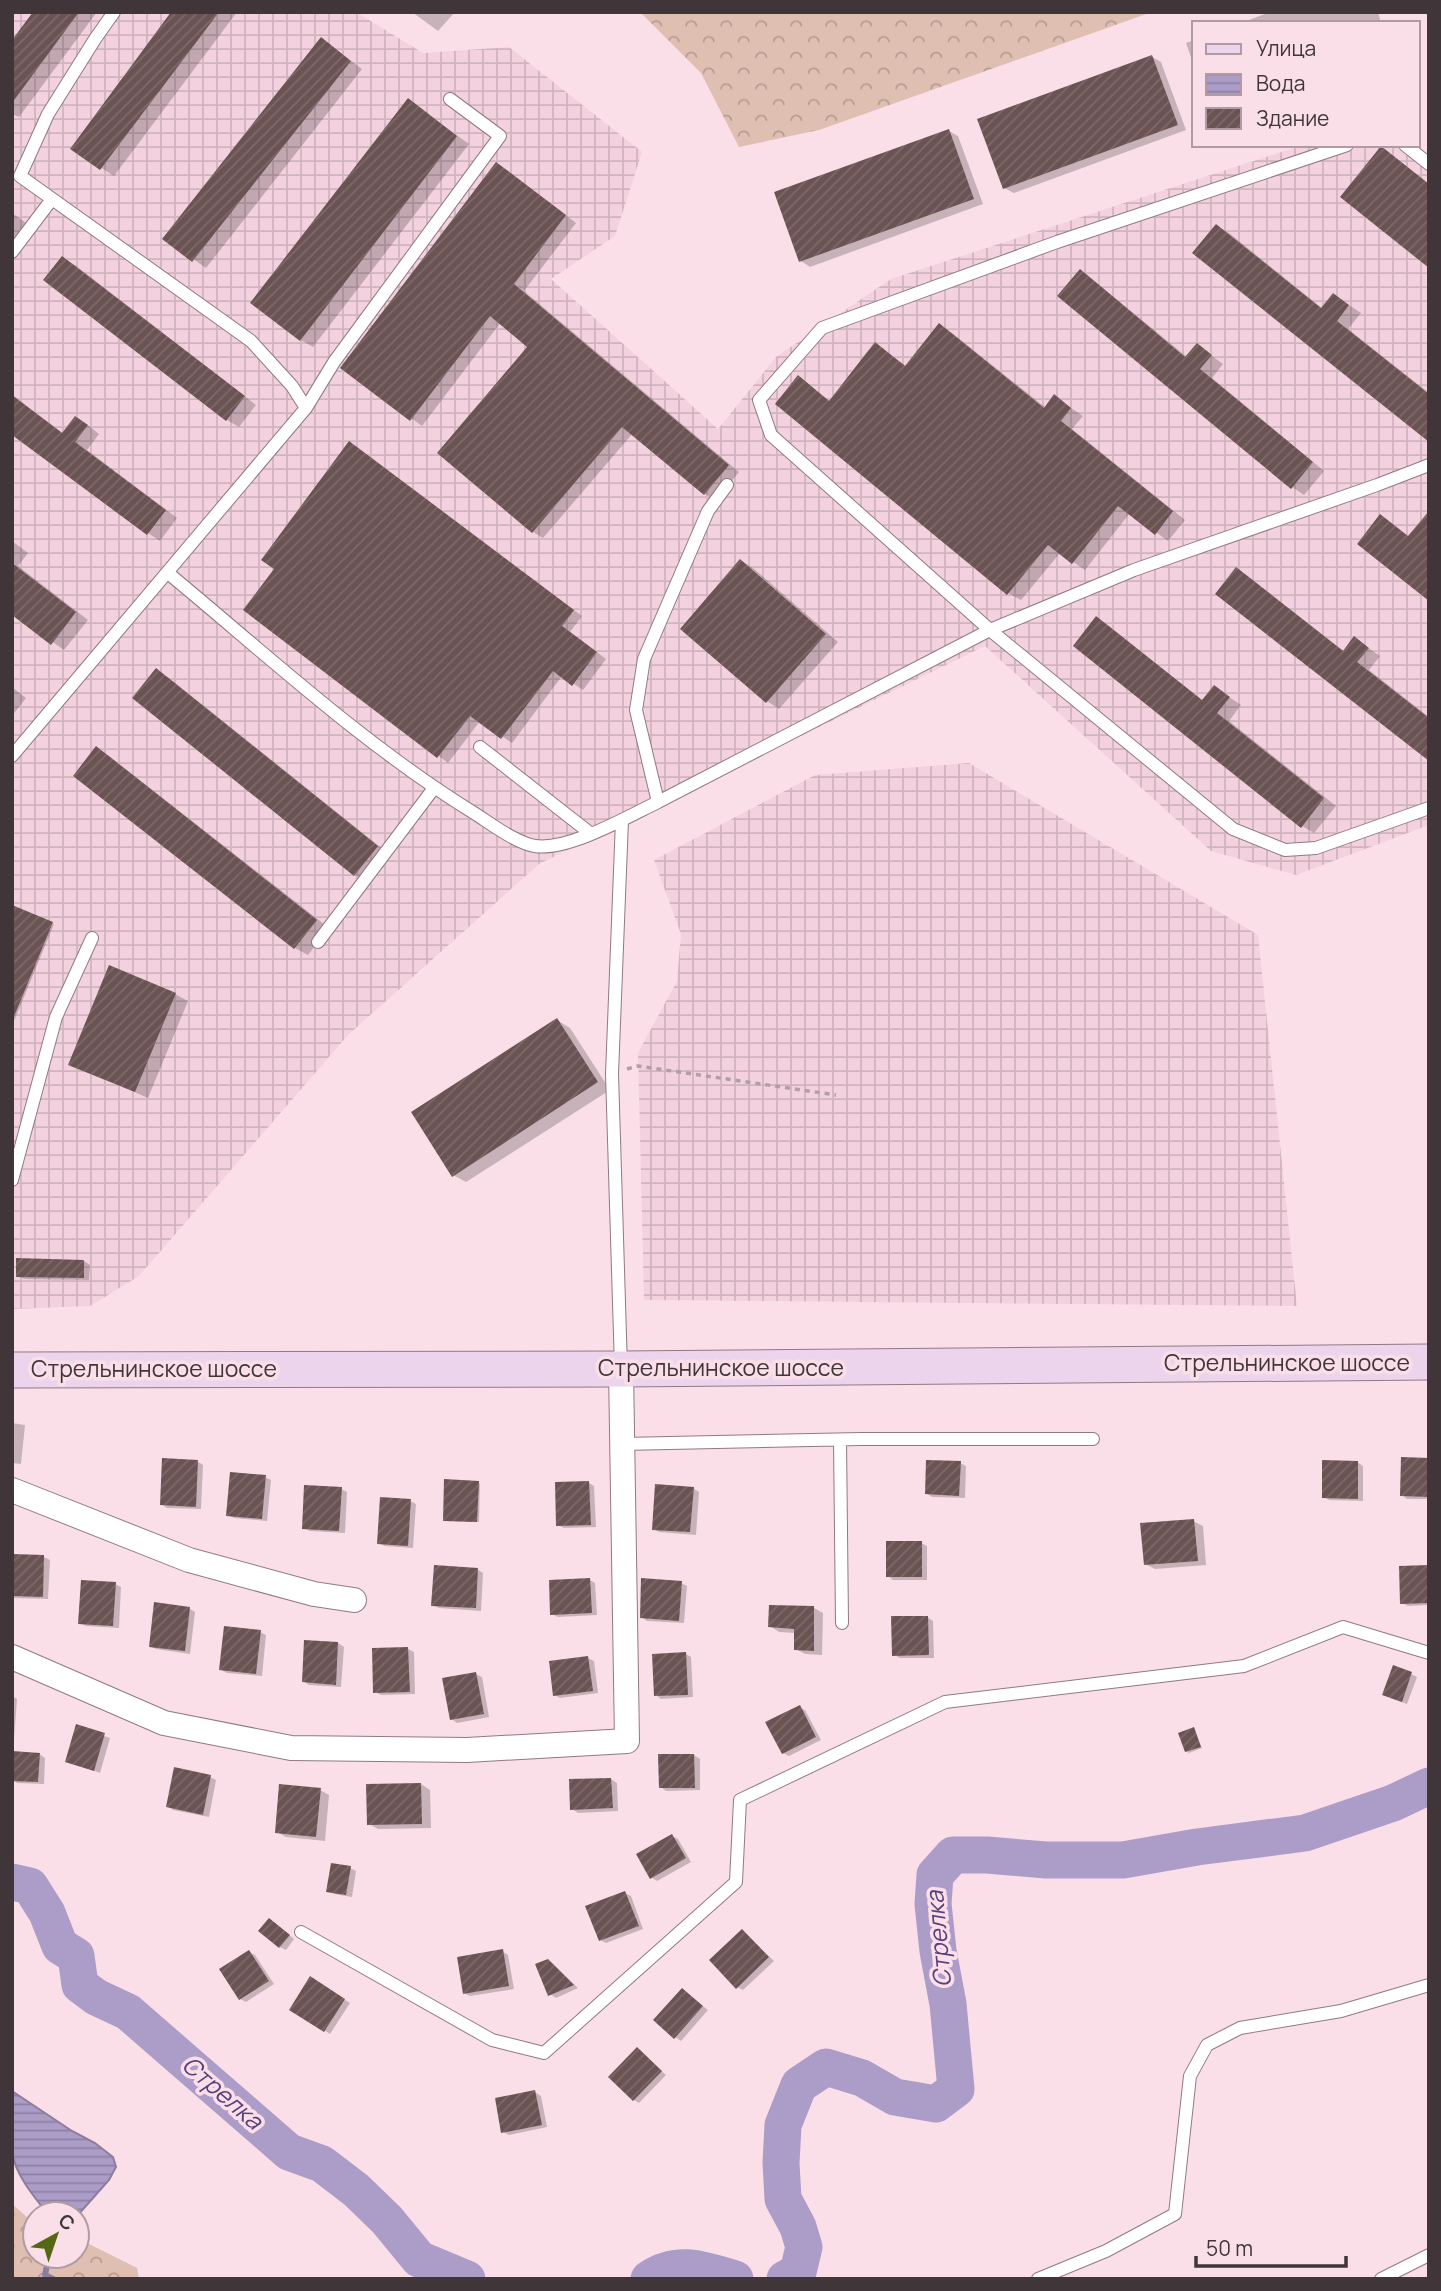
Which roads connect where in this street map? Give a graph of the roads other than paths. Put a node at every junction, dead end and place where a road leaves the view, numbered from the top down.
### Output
1 (114, 12) edge
2 (450, 99) dead end
3 (1341, 147) edge
4 (1408, 147) edge
5 (1429, 164) edge
6 (16, 173) edge
7 (52, 199) junction
8 (12, 251) edge
9 (306, 408) junction
10 (1429, 465) edge
11 (727, 485) dead end
12 (168, 573) junction
13 (990, 630) junction
14 (480, 747) dead end
15 (12, 756) edge
16 (434, 788) junction
17 (659, 802) junction
18 (1429, 808) edge
19 (622, 820) junction
20 (590, 833) junction
21 (92, 939) dead end
22 (318, 942) dead end
23 (12, 1180) edge
24 (1429, 1362) edge
25 (621, 1368) junction
26 (12, 1370) edge
27 (1093, 1439) dead end
28 (840, 1440) junction
29 (622, 1444) junction
30 (12, 1490) edge
31 (354, 1600) dead end
32 (842, 1623) dead end
33 (1429, 1653) edge
34 (12, 1657) edge
35 (301, 1932) dead end
36 (1429, 1984) edge
37 (1429, 2255) edge
38 (1038, 2279) edge
39 (1381, 2279) edge

1 - 6 lane
2 - 9 lane
3 - 13 lane
4 - 5 lane
6 - 7 lane
7 - 8 lane
7 - 9 lane
9 - 12 lane
10 - 13 lane
11 - 17 lane
12 - 15 lane
12 - 16 lane
13 - 17 lane
13 - 18 lane
14 - 20 lane
16 - 20 lane
16 - 22 lane
17 - 19 lane
19 - 20 lane
19 - 25 lane
21 - 23 lane
24 - 25 main road, Стрельнинское шоссе
25 - 26 main road, Стрельнинское шоссе
25 - 29 street
27 - 28 lane
28 - 29 lane
28 - 32 lane
29 - 34 street
30 - 31 street
33 - 35 lane
36 - 38 lane
37 - 39 lane

